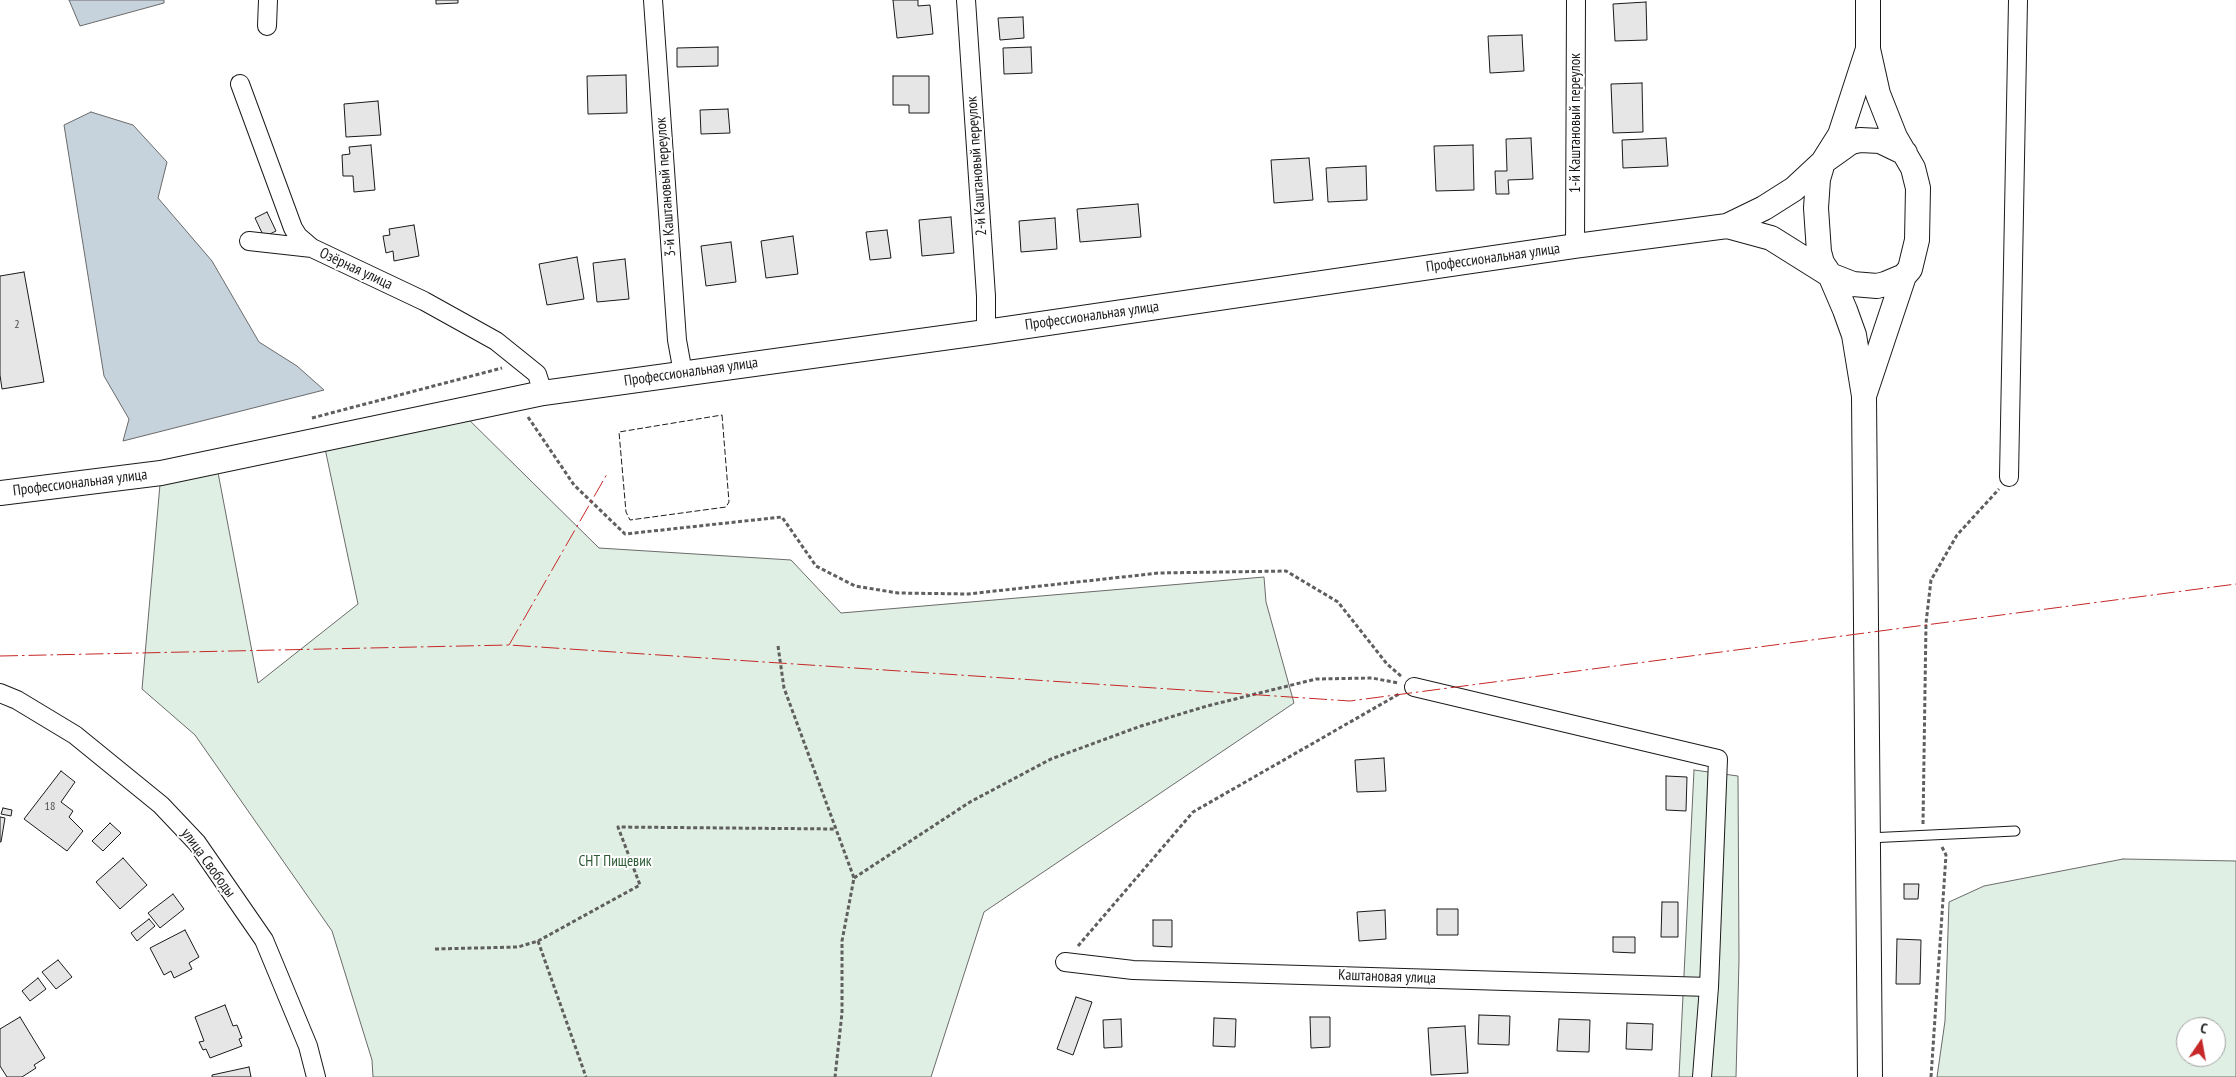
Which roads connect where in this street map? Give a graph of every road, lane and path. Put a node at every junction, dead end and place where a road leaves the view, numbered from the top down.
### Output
1 (268, 0) edge
2 (653, 0) edge
3 (966, 0) edge
4 (1576, 0) edge
5 (1868, 0) edge
6 (2018, 0) edge
7 (267, 26) dead end
8 (1868, 49) junction
9 (240, 84) dead end
10 (1905, 153) junction
11 (1823, 162) junction
12 (1727, 226) junction
13 (249, 241) dead end
14 (1575, 246) junction
15 (312, 248) junction
16 (1830, 275) junction
17 (1904, 276) junction
18 (986, 332) junction
19 (521, 363) junction
20 (683, 373) junction
21 (543, 392) junction
22 (1864, 396) junction
23 (515, 398) junction
24 (311, 418) dead end
25 (2009, 477) joint
26 (0, 493) edge
27 (778, 646) dead end
28 (1414, 687) junction
29 (0, 693) edge
30 (836, 829) junction
31 (2015, 831) dead end
32 (1936, 835) junction
33 (1867, 838) junction
34 (854, 878) junction
35 (538, 941) junction
36 (435, 950) dead end
37 (1065, 962) joint
38 (1709, 987) junction
39 (316, 1077) edge
40 (586, 1077) edge
41 (835, 1077) edge
42 (1702, 1077) edge
43 (1870, 1077) edge
44 (1931, 1077) edge

1 - 7 street
2 - 20 street, 3-й Каштановый переулок
3 - 18 street, 2-й Каштановый переулок
4 - 14 street, 1-й Каштановый переулок
5 - 8 street
6 - 25 street
8 - 10 street
8 - 11 street
9 - 15 street, Озёрная улица
10 - 11 street
10 - 17 street
11 - 12 street
11 - 16 street
12 - 14 street, Профессиональная улица
12 - 16 street
13 - 15 street
14 - 18 street, Профессиональная улица
15 - 19 street, Озёрная улица
16 - 17 street
16 - 22 street
17 - 22 street
18 - 20 street, Профессиональная улица
19 - 21 street, Озёрная улица
19 - 24 path
20 - 21 street, Профессиональная улица
21 - 23 street, Профессиональная улица
22 - 33 street
23 - 26 street, Профессиональная улица
23 - 28 path
25 - 32 path
27 - 30 path
28 - 34 path
28 - 37 path
28 - 38 street
29 - 39 street, улица Свободы
30 - 34 path
30 - 35 path
31 - 32 lane
32 - 33 lane
32 - 44 path
33 - 43 street
34 - 41 path
35 - 36 path
35 - 40 path
37 - 38 street, Каштановая улица
38 - 42 street

